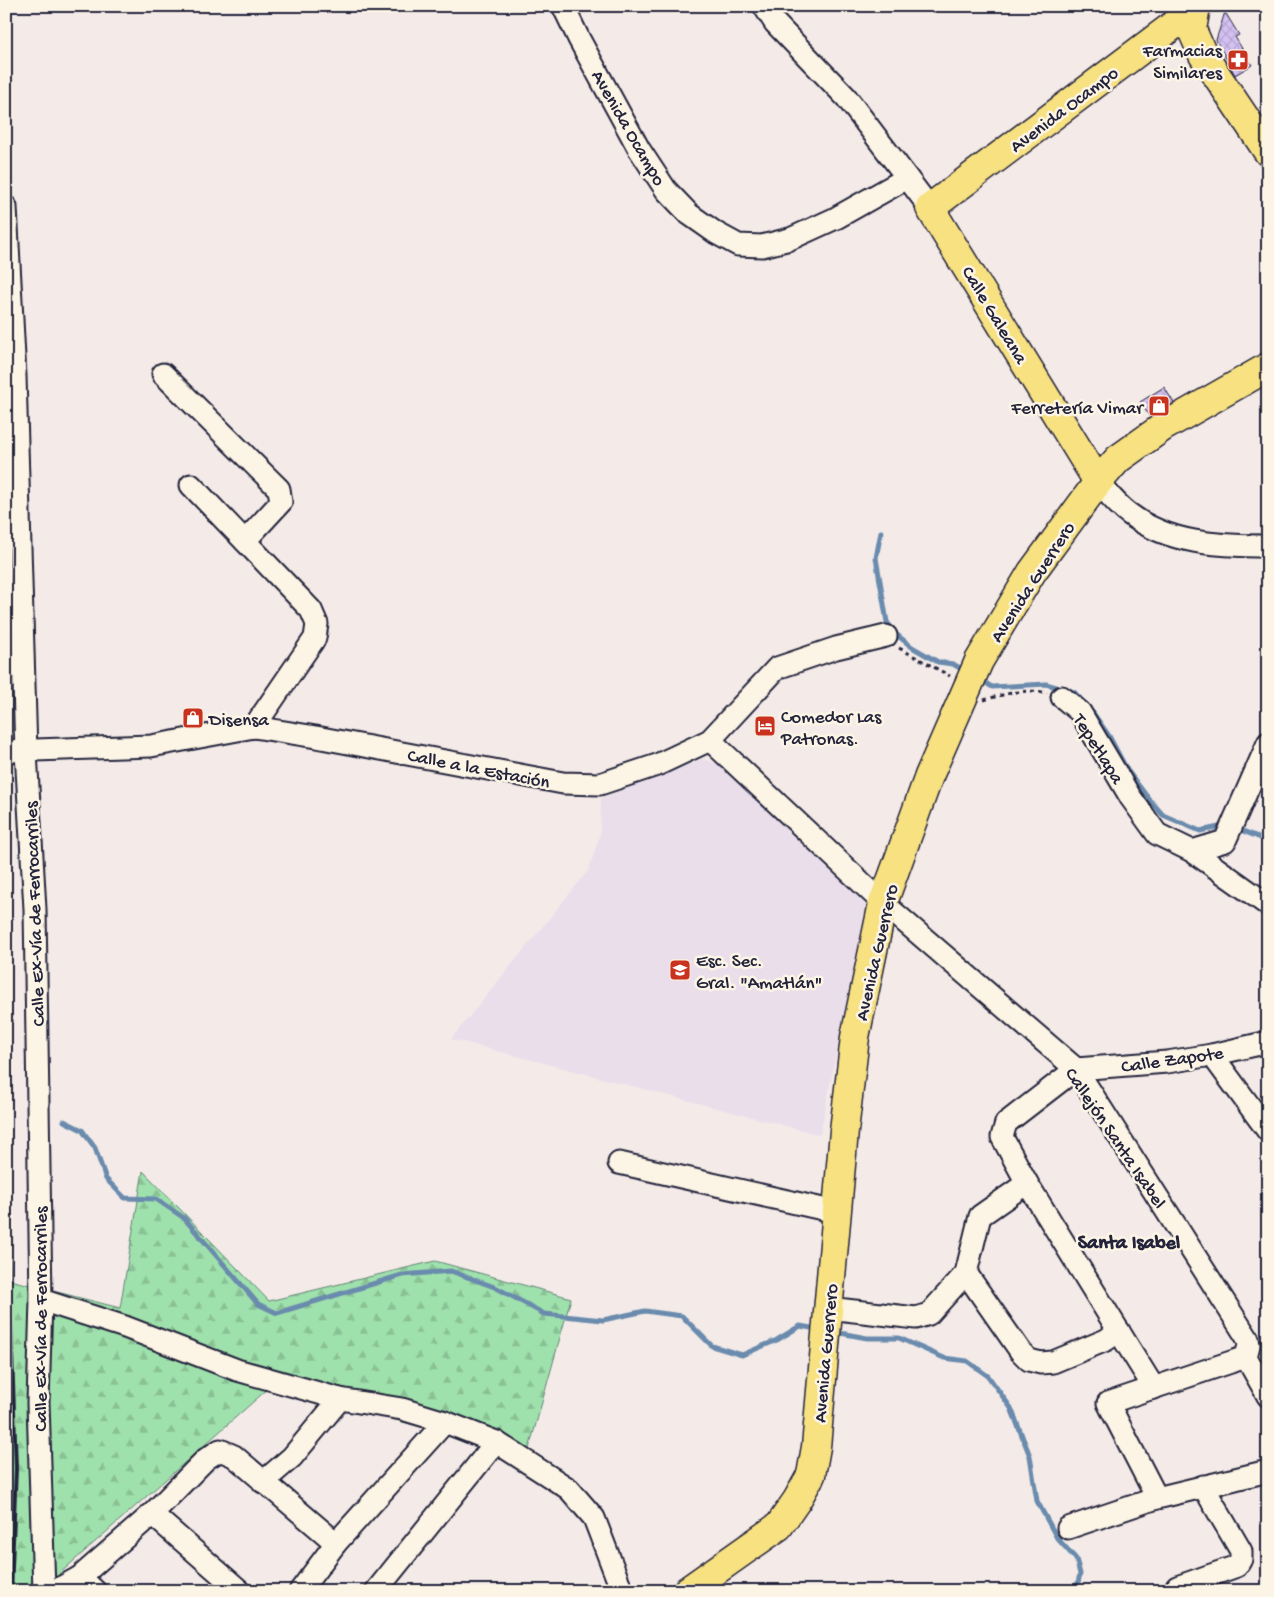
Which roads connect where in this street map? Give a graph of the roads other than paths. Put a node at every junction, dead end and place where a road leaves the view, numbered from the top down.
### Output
1 (563, 6) edge
2 (764, 6) edge
3 (1195, 6) edge
4 (1268, 152) edge
5 (907, 178) junction
6 (6, 207) edge
7 (930, 208) junction
8 (1268, 367) edge
9 (163, 374) dead end
10 (1098, 482) junction
11 (191, 485) dead end
12 (245, 541) junction
13 (1268, 546) edge
14 (886, 636) road end
15 (1062, 697) road end
16 (254, 727) junction
17 (710, 740) junction
18 (1268, 742) edge
19 (16, 751) edge
20 (1192, 852) junction
21 (883, 903) junction
22 (1268, 904) edge
23 (1268, 1042) edge
24 (1212, 1055) junction
25 (1076, 1069) junction
26 (1268, 1131) edge
27 (619, 1163) dead end
28 (1027, 1183) junction
29 (836, 1212) junction
30 (966, 1273) junction
31 (41, 1300) junction
32 (828, 1314) junction
33 (1119, 1331) junction
34 (1246, 1357) junction
35 (1154, 1388) junction
36 (1268, 1396) edge
37 (340, 1399) junction
38 (445, 1422) junction
39 (496, 1442) junction
40 (1268, 1471) edge
41 (263, 1482) junction
42 (1203, 1486) junction
43 (1157, 1498) junction
44 (152, 1514) junction
45 (1068, 1528) dead end
46 (336, 1543) junction
47 (88, 1584) edge
48 (1177, 1587) dead end
49 (44, 1591) edge
50 (56, 1591) edge
51 (240, 1591) edge
52 (300, 1591) edge
53 (376, 1591) edge
54 (622, 1591) edge
55 (687, 1591) edge

1 - 5 street, Avenida Ocampo
2 - 5 street, Calle Galeana
3 - 4 main road
3 - 7 main road, Avenida Ocampo
5 - 7 street, Calle Galeana
6 - 19 street, Calle Ex-Vía de Ferrocarriles
7 - 10 main road, Calle Galeana
8 - 10 main road, Avenida Guerrero
9 - 12 street
10 - 13 street, Calle Galeana
10 - 21 main road, Avenida Guerrero
11 - 12 street
12 - 16 street
14 - 17 street
15 - 20 street, Tepetlapa
16 - 17 street, Calle a la Estación
16 - 19 street, Calle a la Estación
17 - 21 street
18 - 20 street
19 - 31 street, Calle Ex-Vía de Ferrocarriles
20 - 22 street, Tepetlapa
21 - 25 street, Callejón Santa Isabel
21 - 29 main road, Avenida Guerrero
23 - 24 street, Calle Zapote
24 - 25 street, Calle Zapote
24 - 26 street
25 - 28 street
25 - 34 street, Callejón Santa Isabel
27 - 29 street
28 - 30 street
28 - 33 street
29 - 32 main road, Avenida Guerrero
30 - 32 street
30 - 33 street
31 - 37 street
31 - 49 street, Calle Ex-Vía de Ferrocarriles
32 - 55 main road, Avenida Guerrero
33 - 35 street
34 - 35 street
34 - 36 street, Callejón Santa Isabel
35 - 43 street
37 - 38 street
37 - 41 street
38 - 39 street
38 - 46 street
39 - 53 street
39 - 54 street
40 - 42 street
41 - 44 street
41 - 46 street
42 - 43 street
42 - 48 street
43 - 45 street
44 - 47 street
44 - 51 street
46 - 52 street
47 - 50 street

